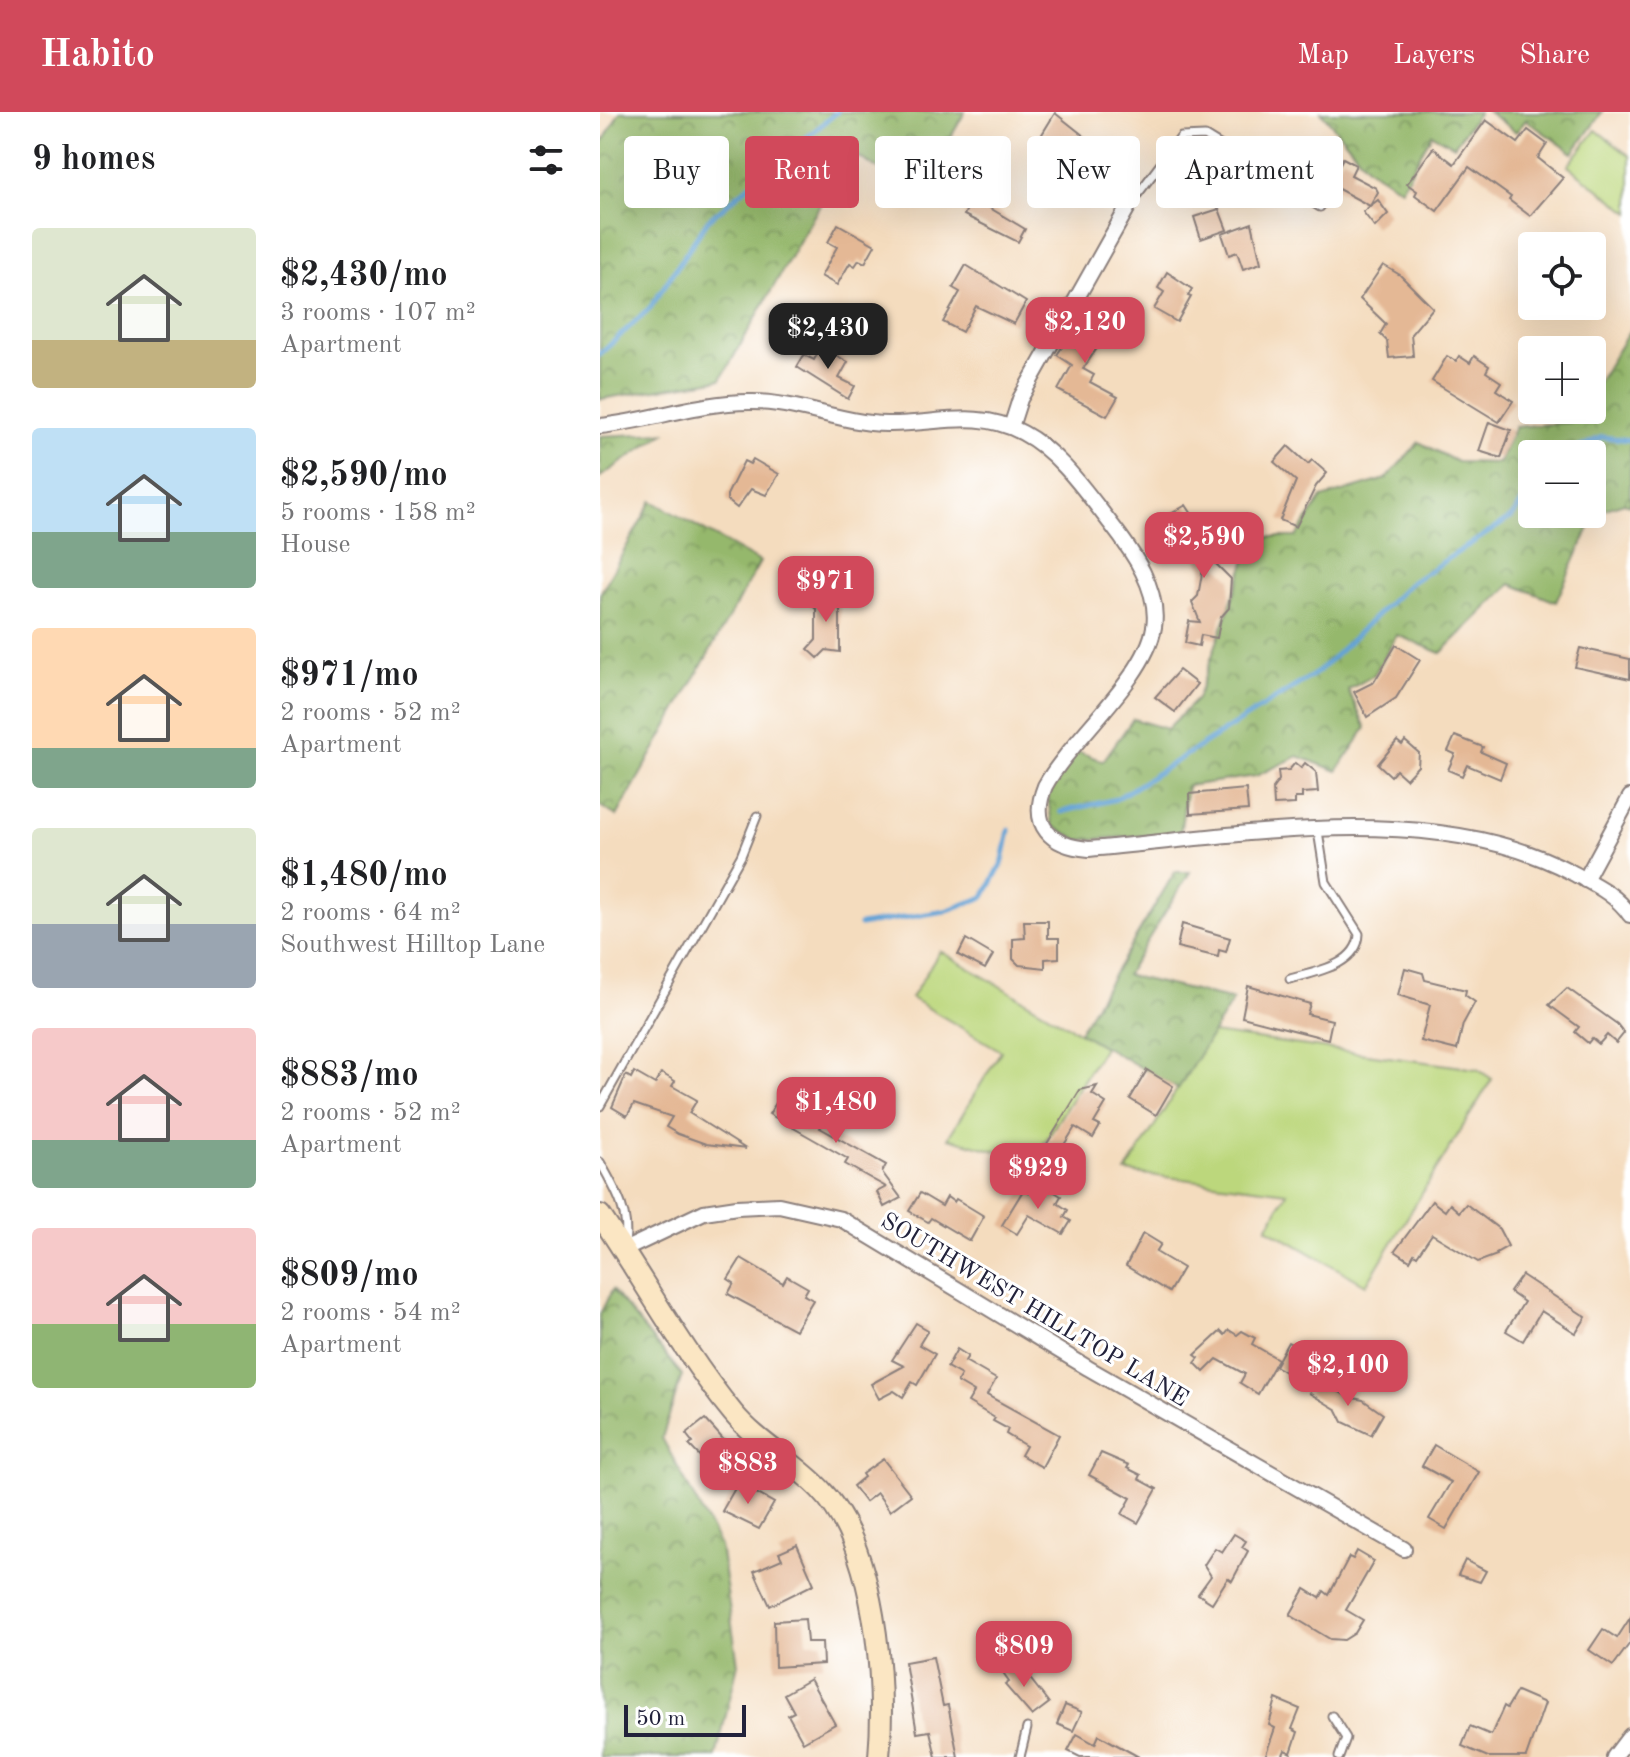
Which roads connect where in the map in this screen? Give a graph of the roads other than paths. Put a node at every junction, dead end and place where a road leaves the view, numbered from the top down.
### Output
1 (1156, 170) edge
2 (1140, 191) edge
3 (1127, 208) edge
4 (600, 426) edge
5 (1011, 427) junction
6 (1630, 797) edge
7 (757, 816) dead end
8 (1318, 831) junction
9 (1585, 880) junction
10 (1630, 915) edge
11 (1290, 979) dead end
12 (600, 1106) edge
13 (600, 1162) edge
14 (600, 1215) edge
15 (624, 1250) junction
16 (1404, 1549) dead end
17 (1332, 1716) dead end
18 (1027, 1728) dead end
19 (1630, 1736) edge
20 (879, 1757) edge
21 (1020, 1757) edge
22 (1339, 1757) edge
23 (1614, 1757) edge

1 - 2 lane
3 - 5 street
4 - 5 street
5 - 8 street
6 - 9 street
7 - 12 lane
8 - 9 street
8 - 11 lane
9 - 10 street
13 - 15 lane
14 - 15 main road
15 - 16 street, SOUTHWEST HILLTOP LANE
15 - 20 main road
17 - 22 lane
18 - 21 lane
19 - 23 street

